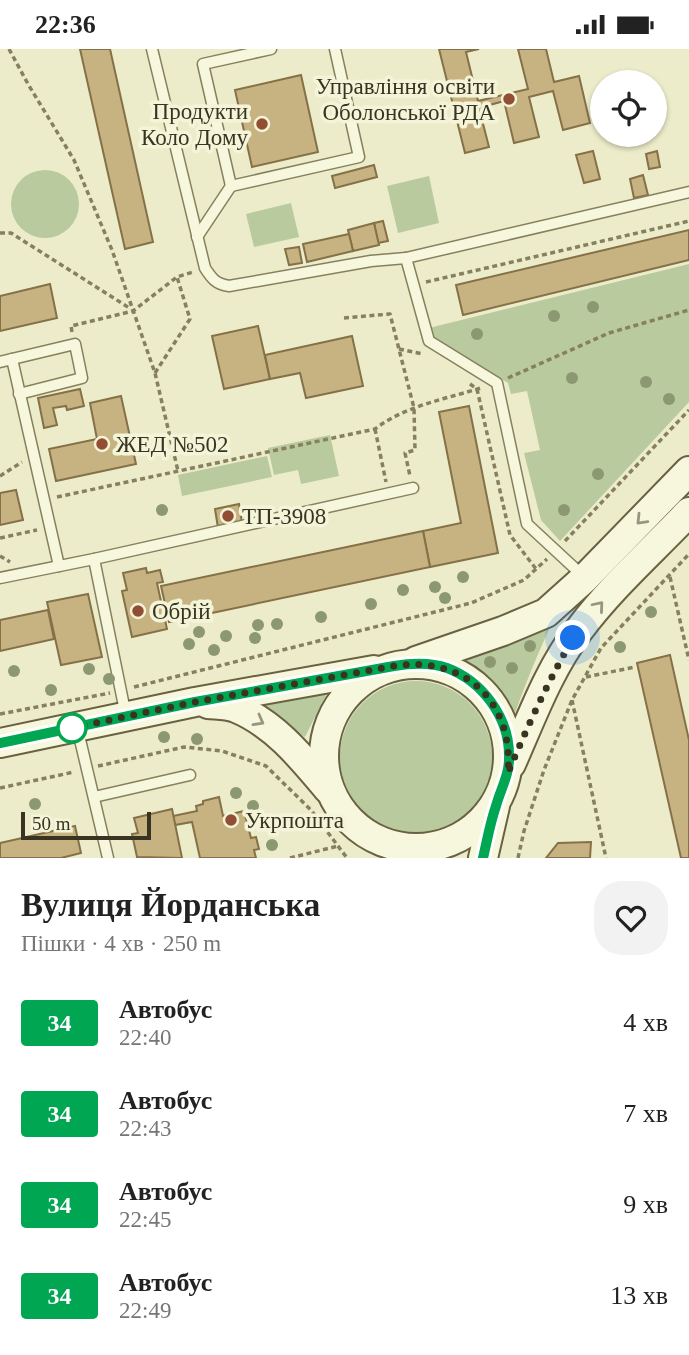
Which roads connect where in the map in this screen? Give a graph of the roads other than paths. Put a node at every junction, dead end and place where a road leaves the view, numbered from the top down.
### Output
1 (152, 49) edge
2 (271, 49) edge
3 (335, 49) edge
4 (231, 186) junction
5 (689, 192) edge
6 (197, 237) junction
7 (406, 258) junction
8 (12, 359) junction
9 (0, 362) edge
10 (19, 394) junction
11 (689, 471) edge
12 (413, 488) road end
13 (689, 512) edge
14 (94, 559) junction
15 (59, 566) junction
16 (0, 578) edge
17 (585, 578) junction
18 (402, 665) junction
19 (195, 702) junction
20 (123, 704) junction
21 (77, 727) junction
22 (0, 743) edge
23 (508, 773) junction
24 (190, 775) dead end
25 (331, 793) junction
26 (94, 797) junction
27 (496, 803) junction
28 (349, 820) junction
29 (108, 858) edge
30 (377, 858) edge
31 (483, 858) edge

1 - 6 lane
2 - 4 lane
3 - 4 lane
4 - 6 lane
5 - 7 lane
6 - 7 lane
7 - 17 lane
8 - 9 lane
8 - 10 lane
8 - 10 lane
10 - 15 lane
11 -> 17 main road
12 - 14 lane
23 -> 13 main road
14 - 15 lane
14 - 20 lane
15 - 16 lane
17 - 18 main road
18 - 19 main road
18 - 23 main road
18 - 25 main road
19 - 20 main road
19 -> 25 main road
20 - 21 main road
21 - 22 main road
21 - 26 lane
23 - 27 main road
24 - 26 lane
25 - 28 main road
26 - 29 lane
27 - 28 main road
27 - 31 main road
28 - 30 main road

